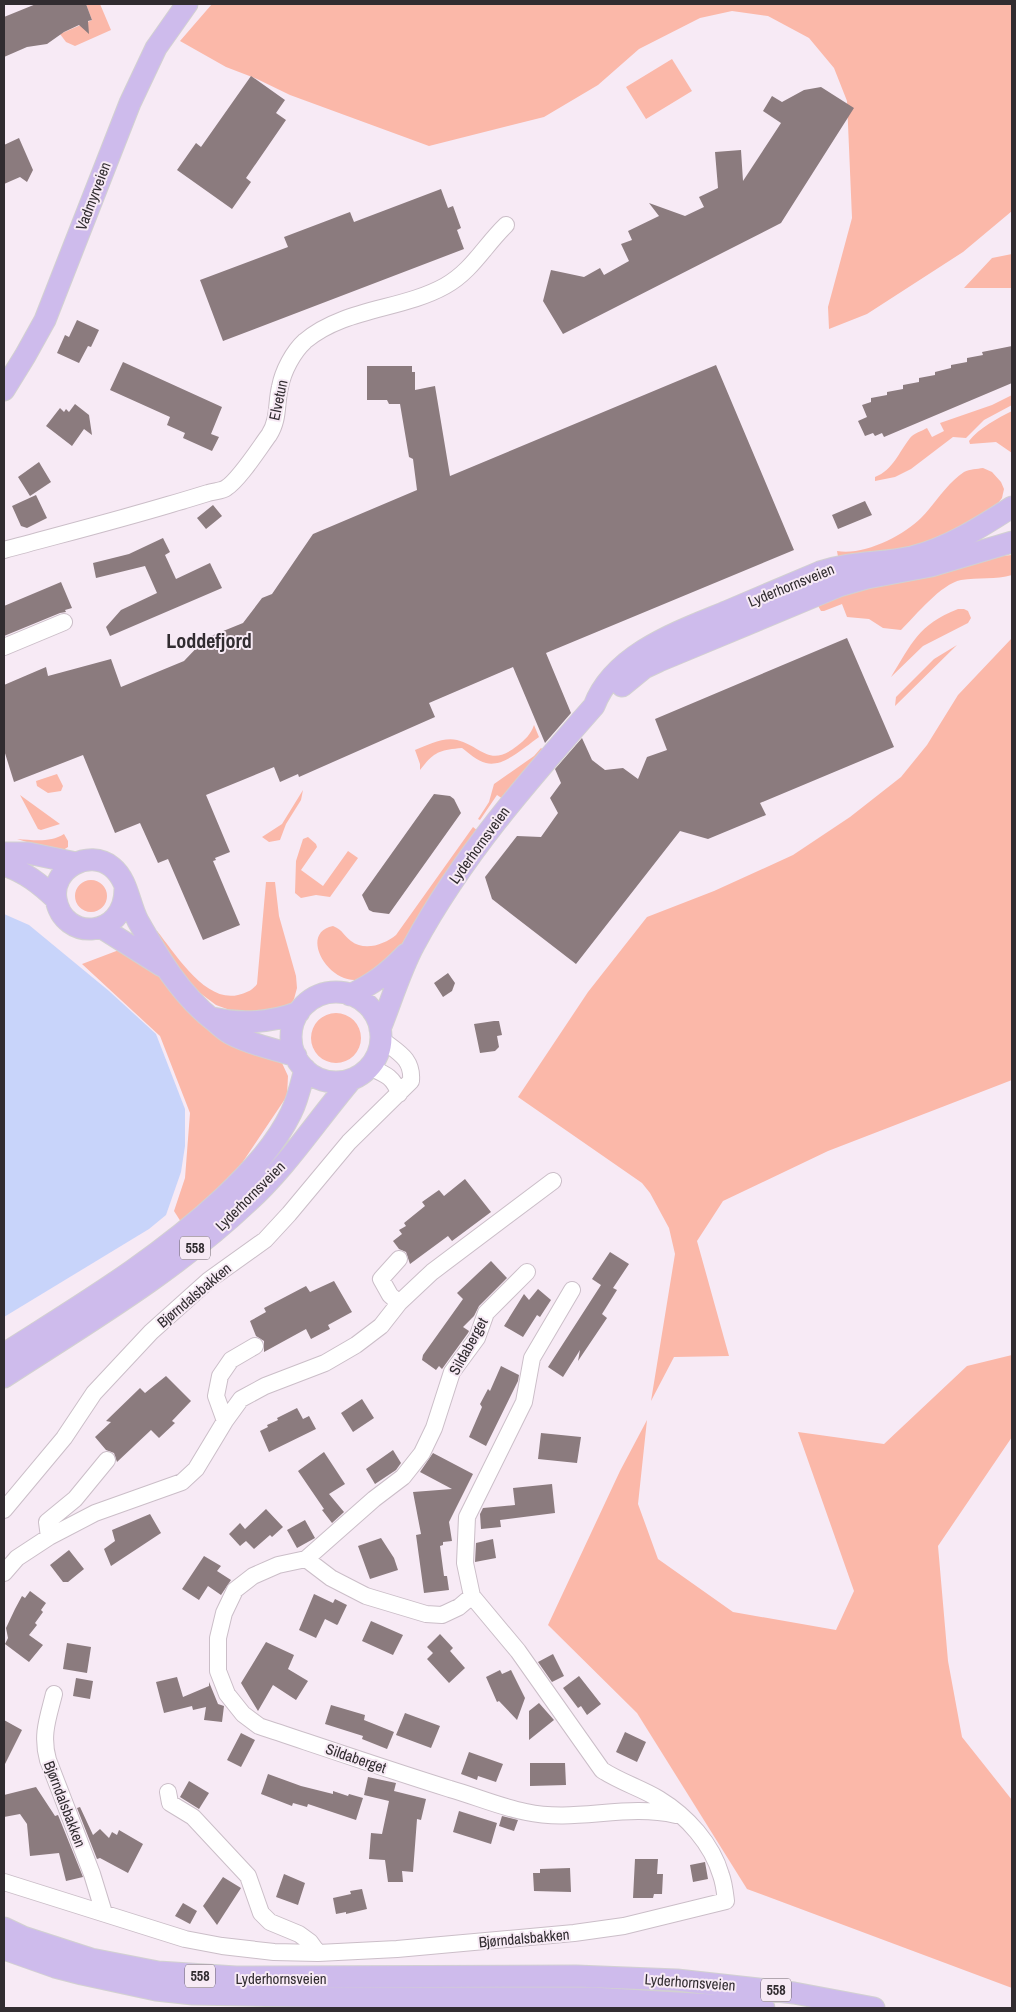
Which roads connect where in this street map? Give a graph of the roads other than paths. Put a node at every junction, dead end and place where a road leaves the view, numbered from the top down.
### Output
1 (187, 4) edge
2 (506, 225) dead end
3 (4, 390) edge
4 (1012, 507) edge
5 (1012, 542) edge
6 (4, 550) edge
7 (64, 622) dead end
8 (4, 647) edge
9 (594, 706) junction
10 (4, 853) edge
11 (76, 863) junction
12 (4, 864) edge
13 (125, 889) junction
14 (56, 899) junction
15 (102, 928) junction
16 (413, 946) junction
17 (168, 971) junction
18 (350, 995) junction
19 (299, 1012) junction
20 (210, 1018) junction
21 (380, 1034) junction
22 (300, 1063) junction
23 (369, 1067) junction
24 (352, 1079) junction
25 (399, 1094) junction
26 (553, 1181) dead end
27 (399, 1259) dead end
28 (527, 1272) dead end
29 (572, 1290) dead end
30 (399, 1303) junction
31 (255, 1346) dead end
32 (4, 1354) edge
33 (4, 1377) edge
34 (225, 1421) junction
35 (108, 1460) dead end
36 (4, 1510) edge
37 (49, 1537) junction
38 (306, 1559) junction
39 (4, 1573) edge
40 (472, 1596) junction
41 (54, 1694) dead end
42 (168, 1792) dead end
43 (681, 1817) junction
44 (4, 1882) edge
45 (104, 1913) junction
46 (4, 1928) edge
47 (4, 1949) edge
48 (318, 1954) junction
49 (504, 1976) junction
50 (399, 1998) junction
51 (591, 1998) junction
52 (503, 2003) edge
53 (422, 2008) edge
54 (573, 2008) edge
55 (764, 2008) edge
56 (874, 2008) edge

1 - 3 main road, Vadmyrveien
2 - 6 street, Elvetun
4 - 9 main road, Lyderhornsveien
5 - 9 main road, Lyderhornsveien
7 - 8 street
9 - 16 main road, Lyderhornsveien
10 - 11 main road
11 - 13 main road
11 - 14 main road
12 - 14 main road
13 - 15 main road
13 - 17 main road
14 - 15 main road
15 - 17 main road
16 - 18 main road, Lyderhornsveien
16 - 21 main road, Lyderhornsveien
17 - 20 main road
18 - 19 main road
18 - 21 main road
19 - 20 main road
19 - 22 main road, 558
20 - 22 main road
21 - 23 main road, 558
21 - 25 street, Bjørndalsbakken
22 - 24 main road
22 - 32 main road, Lyderhornsveien / 558
23 - 24 main road, 558
23 - 25 street
24 - 33 main road, Lyderhornsveien / 558
25 - 36 street, Bjørndalsbakken
26 - 30 street
27 - 30 street
28 - 38 street, Sildaberget
29 - 40 street
30 - 34 street
31 - 34 street
34 - 37 street
35 - 37 street
37 - 39 street
38 - 40 street
38 - 43 street, Sildaberget
40 - 43 street
41 - 45 street, Bjørndalsbakken
42 - 48 street
43 - 48 street, Bjørndalsbakken
44 - 45 street, Bjørndalsbakken
45 - 48 street, Bjørndalsbakken
46 - 49 main road, Lyderhornsveien / 558
47 - 50 main road, Lyderhornsveien / 558
49 - 52 main road
49 - 56 main road, Lyderhornsveien / 558
50 - 52 main road, Lyderhornsveien / 558
50 - 53 main road
51 - 52 main road, Lyderhornsveien / 558
51 - 54 main road
51 - 55 main road, Lyderhornsveien / 558

